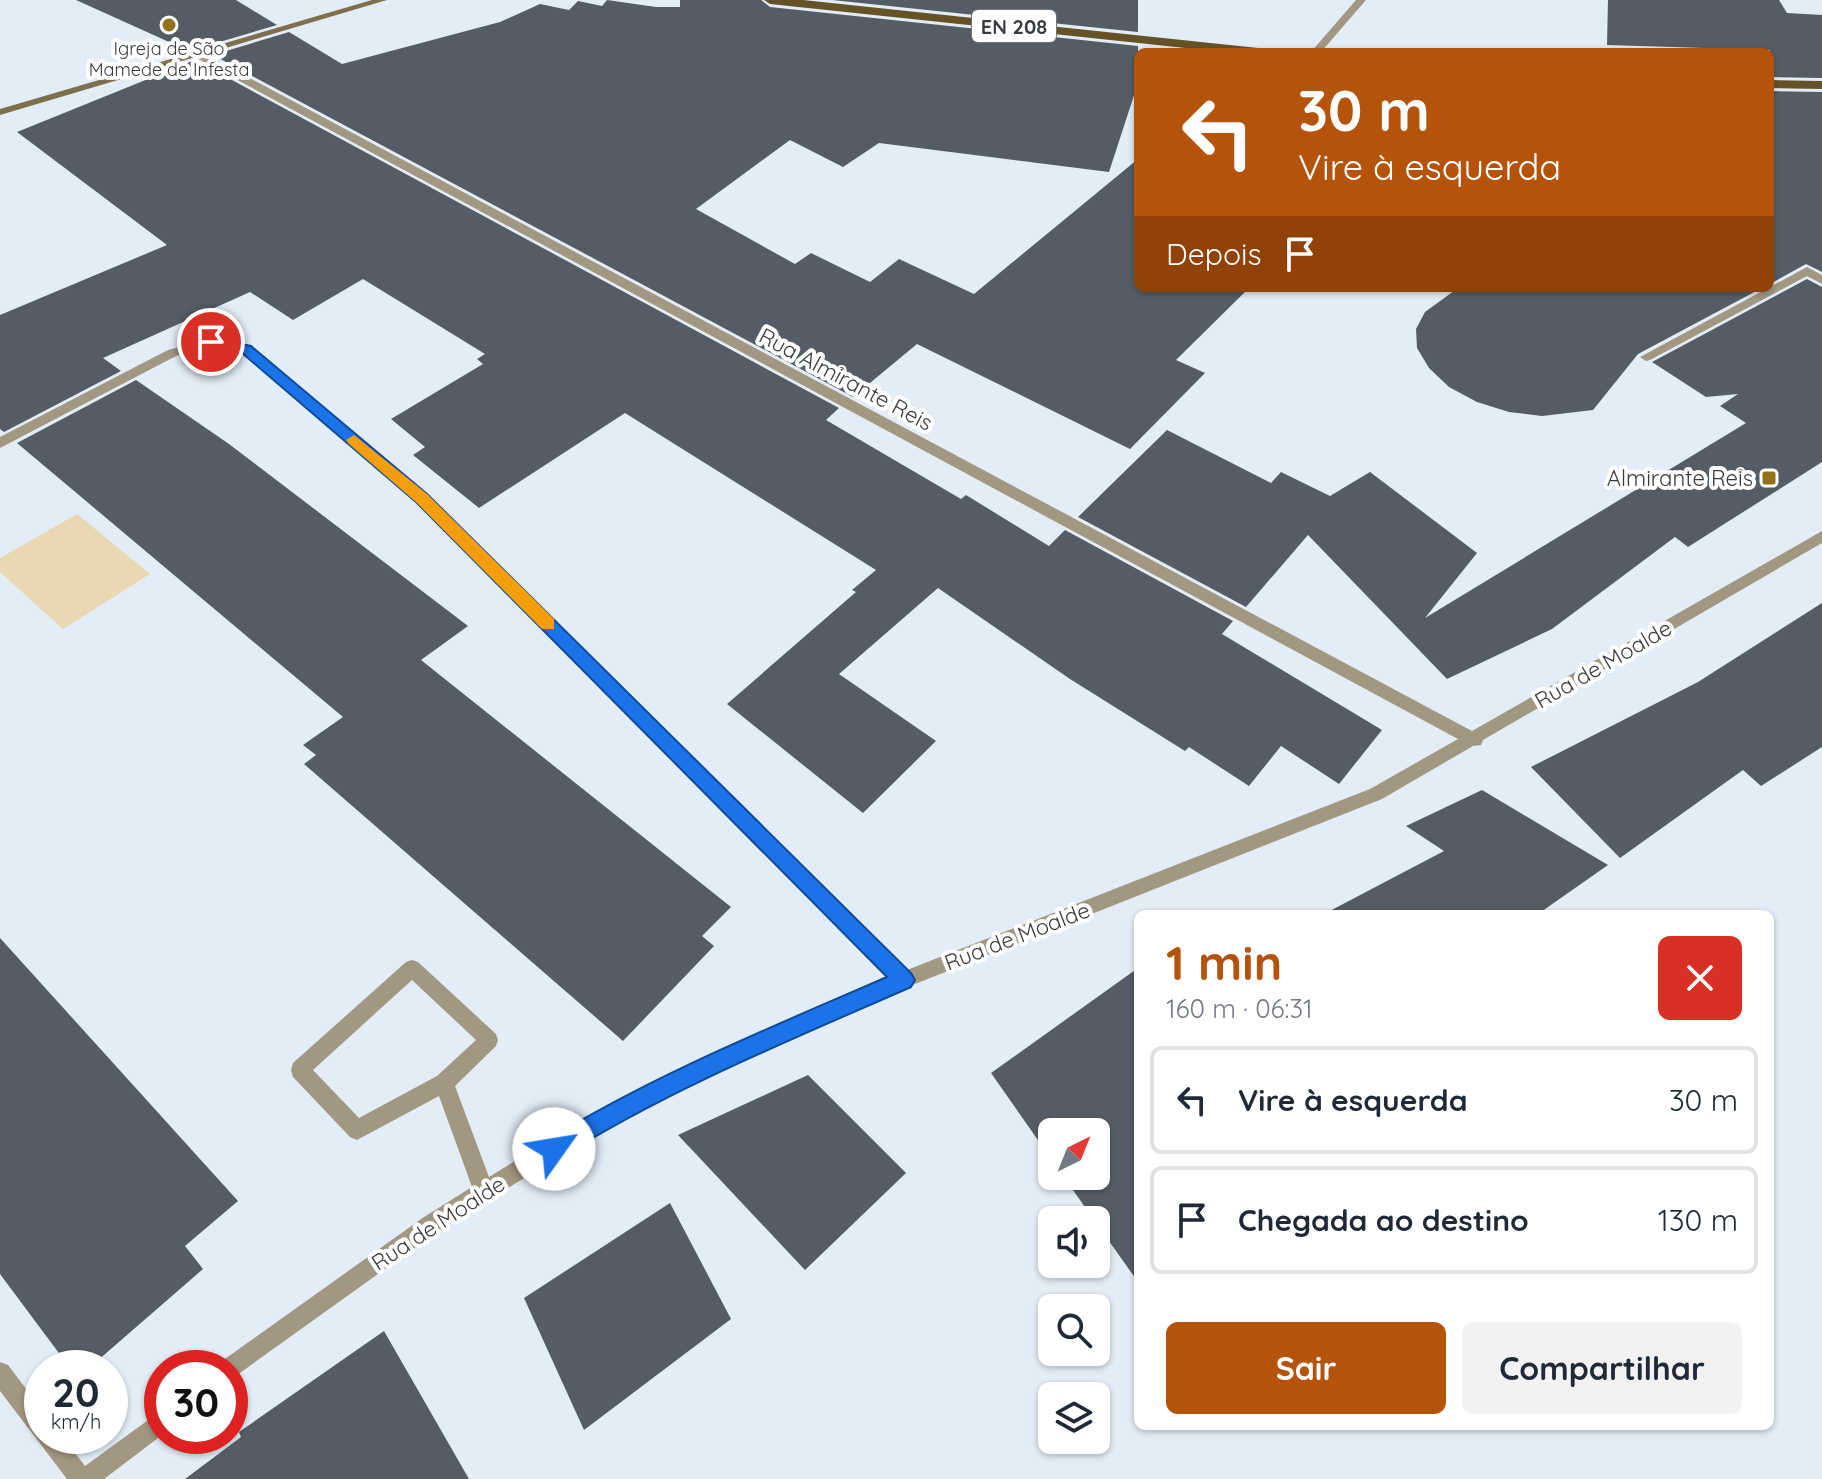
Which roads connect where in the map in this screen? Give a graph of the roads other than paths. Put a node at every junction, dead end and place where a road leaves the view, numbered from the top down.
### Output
1 (356, 0) edge
2 (382, 0) edge
3 (770, 0) edge
4 (1361, 0) edge
5 (336, 13) junction
6 (1220, 48) edge
7 (1319, 48) edge
8 (197, 54) junction
9 (1774, 84) edge
10 (1822, 85) edge
11 (0, 112) edge
12 (1822, 280) edge
13 (1774, 289) edge
14 (1768, 292) edge
15 (1646, 357) dead end
16 (0, 443) edge
17 (1822, 536) edge
18 (1475, 740) junction
19 (904, 980) junction
20 (444, 1083) junction
21 (484, 1192) junction
22 (248, 1356) edge
23 (0, 1373) edge
24 (24, 1404) edge
25 (144, 1434) edge
26 (63, 1454) edge
27 (84, 1479) edge

1 - 5 street
2 - 5 street
3 - 6 main road, EN 208
4 - 7 street
5 - 8 street
8 - 11 street
8 - 18 street, Rua Almirante Reis
9 - 10 main road
12 - 13 street
14 - 15 street
16 - 19 street
17 - 18 street, Rua de Moalde
18 - 19 street, Rua de Moalde
19 - 21 street, Rua de Moalde
20 - 20 street
20 - 21 street
21 - 22 street, Rua de Moalde
23 - 24 street
25 - 27 street
26 - 27 street

